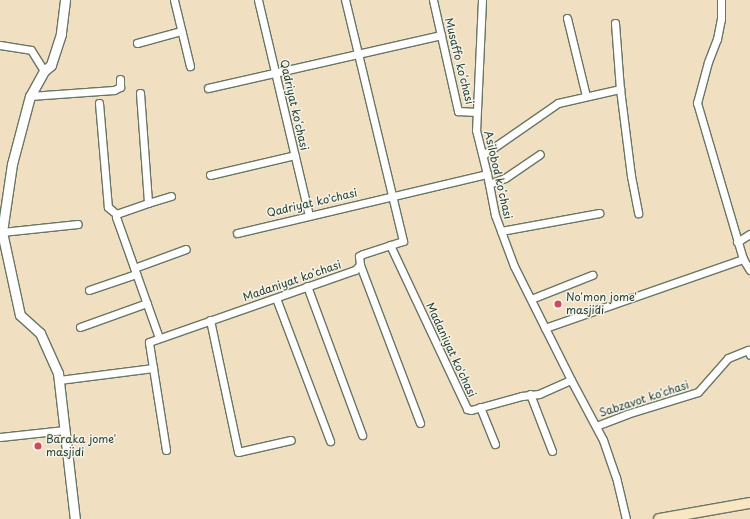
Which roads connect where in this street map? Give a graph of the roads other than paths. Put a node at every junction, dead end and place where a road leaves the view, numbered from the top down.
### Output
1 (65, 0) edge
2 (174, 0) edge
3 (258, 0) edge
4 (345, 0) edge
5 (433, 0) edge
6 (482, 0) edge
7 (721, 0) edge
8 (567, 18) dead end
9 (615, 23) dead end
10 (181, 31) junction
11 (441, 35) junction
12 (137, 43) dead end
13 (0, 45) edge
14 (358, 54) junction
15 (190, 66) dead end
16 (44, 71) junction
17 (276, 73) junction
18 (120, 79) dead end
19 (208, 88) dead end
20 (620, 89) junction
21 (140, 93) dead end
22 (30, 96) junction
23 (586, 96) junction
24 (99, 102) dead end
25 (476, 112) junction
26 (540, 154) dead end
27 (295, 155) junction
28 (482, 155) junction
29 (487, 174) junction
30 (210, 175) dead end
31 (489, 184) junction
32 (171, 196) dead end
33 (392, 196) junction
34 (148, 203) junction
35 (599, 213) dead end
36 (638, 213) dead end
37 (116, 214) junction
38 (309, 215) junction
39 (78, 224) dead end
40 (501, 231) junction
41 (2, 232) junction
42 (237, 233) dead end
43 (750, 234) edge
44 (737, 242) junction
45 (390, 245) junction
46 (186, 249) dead end
47 (743, 259) junction
48 (360, 265) junction
49 (750, 270) edge
50 (135, 271) junction
51 (592, 275) dead end
52 (307, 286) junction
53 (89, 290) dead end
54 (276, 298) junction
55 (530, 299) junction
56 (147, 303) junction
57 (210, 320) junction
58 (80, 327) dead end
59 (545, 328) junction
60 (159, 338) junction
61 (750, 355) edge
62 (154, 368) junction
63 (59, 380) junction
64 (571, 380) junction
65 (530, 394) junction
66 (480, 407) junction
67 (420, 423) dead end
68 (596, 426) junction
69 (65, 430) junction
70 (362, 435) dead end
71 (0, 436) edge
72 (291, 440) dead end
73 (330, 441) dead end
74 (495, 444) dead end
75 (166, 450) dead end
76 (552, 451) dead end
77 (750, 503) edge
78 (702, 515) edge
79 (75, 519) edge
80 (626, 519) edge
81 (659, 519) edge

1 - 16 street
2 - 10 street
3 - 17 street, Qadriyat koʻchasi
4 - 14 street, Madaniyat koʻchasi
5 - 11 street, Musaffo koʻchasi
6 - 25 street, Asilobod koʻchasi
7 - 44 street
8 - 23 street
9 - 20 street
10 - 12 street
10 - 15 street
11 - 14 street
11 - 25 street, Musaffo koʻchasi
13 - 16 street
14 - 17 street
14 - 33 street, Madaniyat koʻchasi
16 - 22 street
17 - 19 street
17 - 27 street, Qadriyat koʻchasi
18 - 22 street
20 - 23 street
20 - 36 street
21 - 34 street
22 - 41 street
23 - 28 street
24 - 37 street
25 - 28 street, Asilobod koʻchasi
26 - 31 street
27 - 30 street
27 - 38 street, Qadriyat koʻchasi
28 - 29 street, Asilobod koʻchasi
29 - 31 street, Asilobod koʻchasi
29 - 33 street, Qadriyat ko'chasi
31 - 40 street, Asilobod koʻchasi
32 - 34 street
33 - 38 street, Qadriyat ko'chasi
33 - 45 street, Madaniyat koʻchasi
34 - 37 street
35 - 40 street
37 - 50 street
38 - 42 street, Qadriyat ko'chasi
39 - 41 street
40 - 55 street, Asilobod koʻchasi
41 - 63 street
43 - 44 street
44 - 47 street
45 - 48 street, Madaniyat koʻchasi
45 - 66 street, Madaniyat ko'chasi
46 - 50 street
47 - 49 street
47 - 59 street
48 - 52 street, Madaniyat koʻchasi
48 - 67 street
50 - 53 street
50 - 56 street
51 - 55 street
52 - 54 street, Madaniyat koʻchasi
52 - 70 street
54 - 57 street, Madaniyat koʻchasi
54 - 73 street
55 - 59 street, Asilobod koʻchasi
56 - 58 street
56 - 60 street
57 - 60 street, Madaniyat koʻchasi
57 - 72 street
59 - 64 street, Asilobod koʻchasi
60 - 62 street
61 - 68 street, Sabzavot ko'chasi
62 - 63 street
62 - 75 street
63 - 69 street
64 - 65 street, Madaniyat ko'chasi
64 - 68 street, Asilobod koʻchasi
65 - 66 street, Madaniyat ko'chasi
65 - 76 street
66 - 74 street
68 - 80 street, Asilobod koʻchasi
69 - 71 street
69 - 79 street
77 - 78 main road
78 - 81 main road

